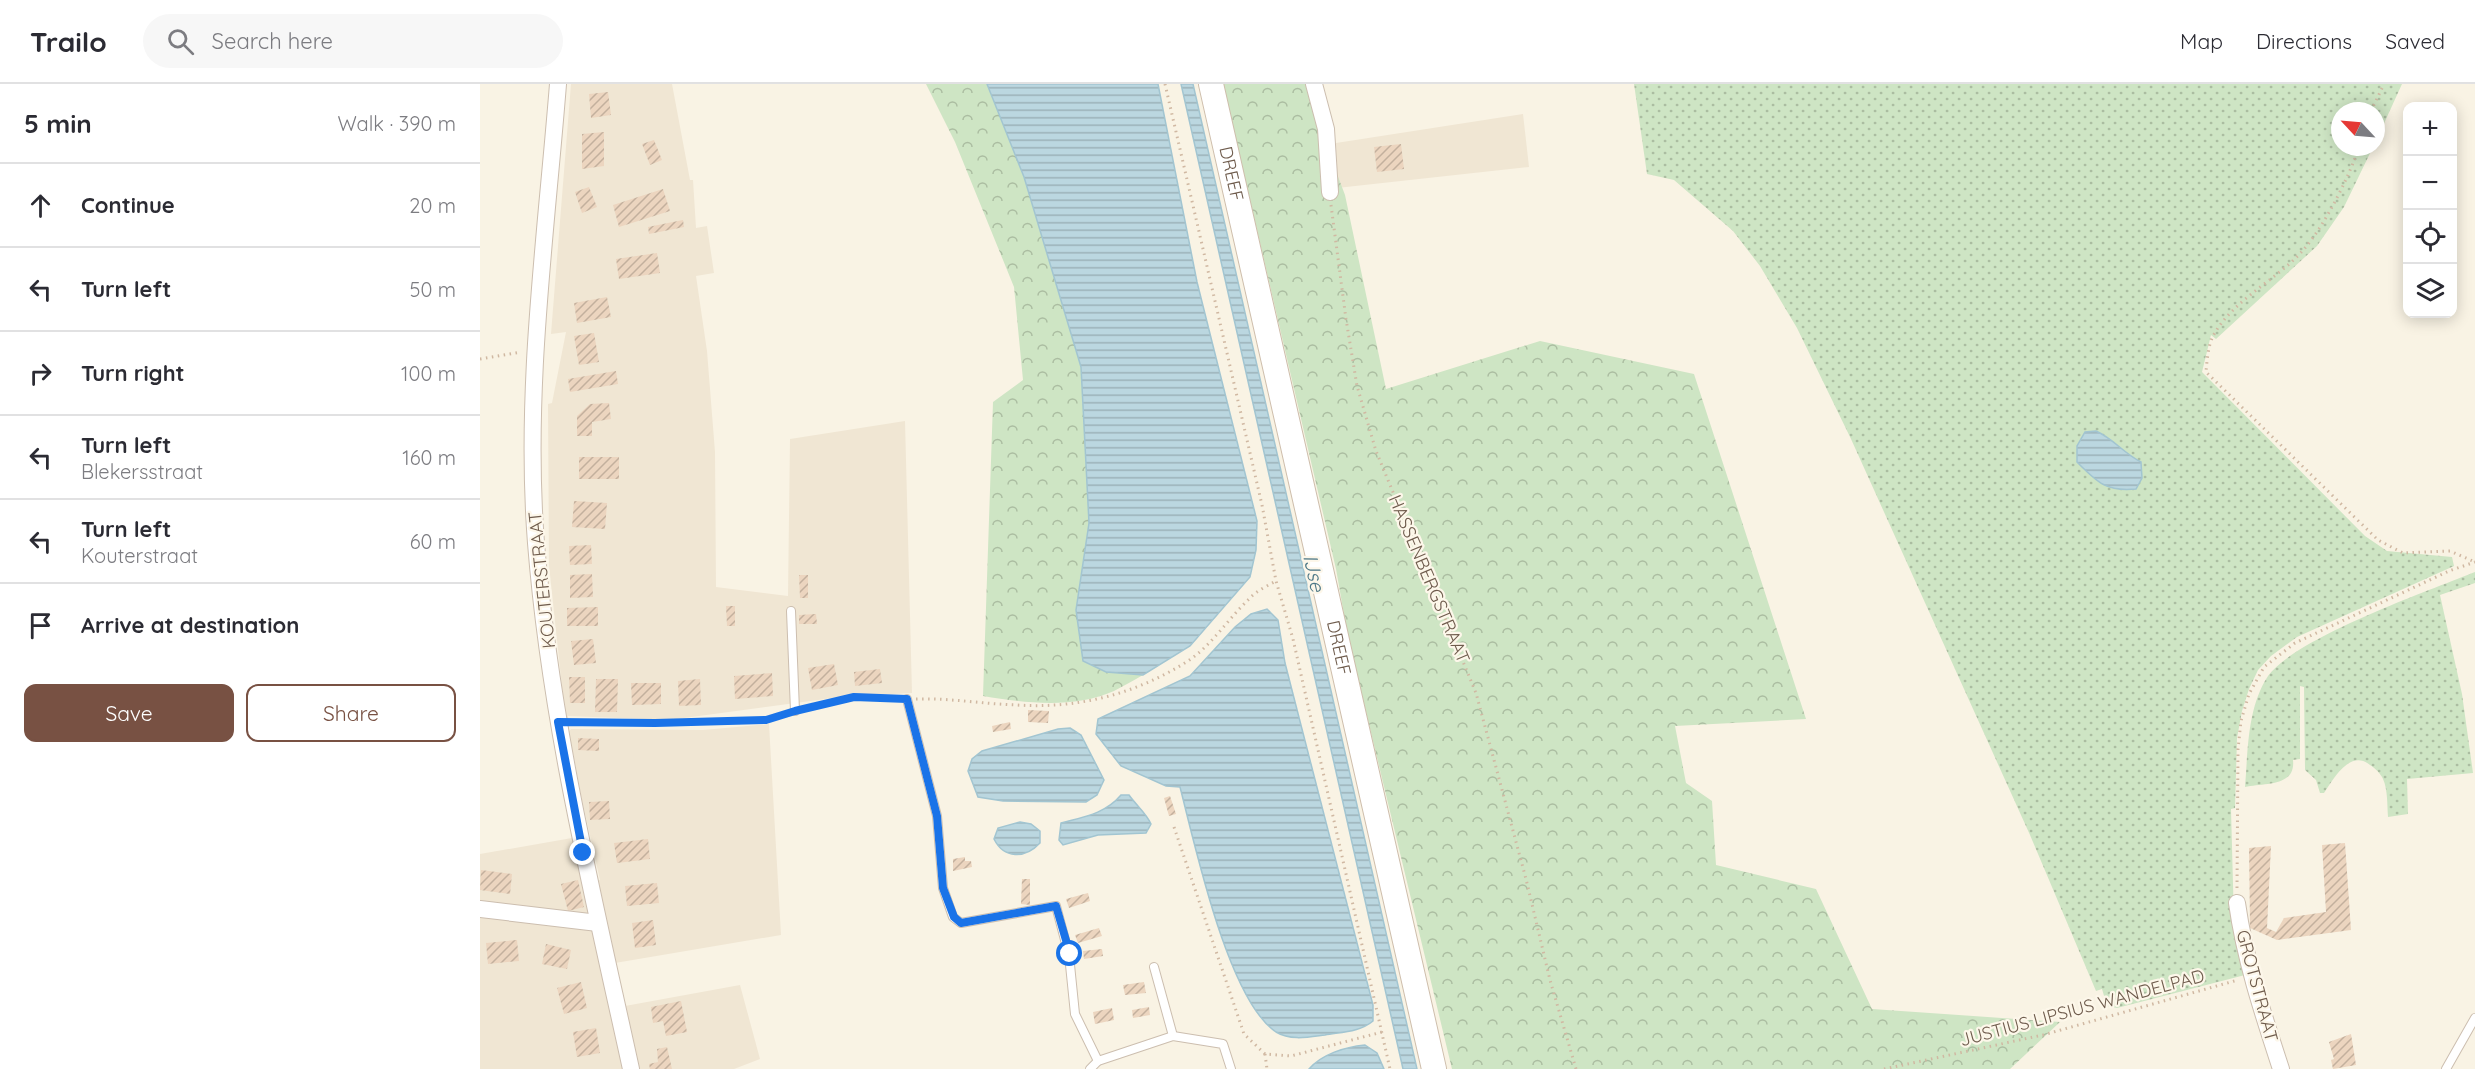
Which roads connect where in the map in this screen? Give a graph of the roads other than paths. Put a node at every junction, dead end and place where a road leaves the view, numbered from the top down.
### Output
1 (558, 84) edge
2 (1211, 84) edge
3 (1314, 84) edge
4 (1330, 192) road end
5 (791, 611) dead end
6 (907, 699) road end
7 (795, 711) road end
8 (2237, 903) road end
9 (480, 909) edge
10 (598, 923) junction
11 (1154, 967) dead end
12 (2475, 1018) edge
13 (1173, 1036) junction
14 (1098, 1061) junction
15 (631, 1069) edge
16 (1090, 1069) edge
17 (1231, 1069) edge
18 (1434, 1069) edge
19 (2281, 1069) edge
20 (2446, 1069) edge

1 - 10 street, KOUTERSTRAAT
2 - 18 main road, DREEF
3 - 4 street
5 - 7 lane
6 - 14 lane
8 - 19 street, GROTSTRAAT
9 - 10 street
10 - 15 street, KOUTERSTRAAT
11 - 13 lane
12 - 20 lane
13 - 14 lane
13 - 17 lane
14 - 16 lane

